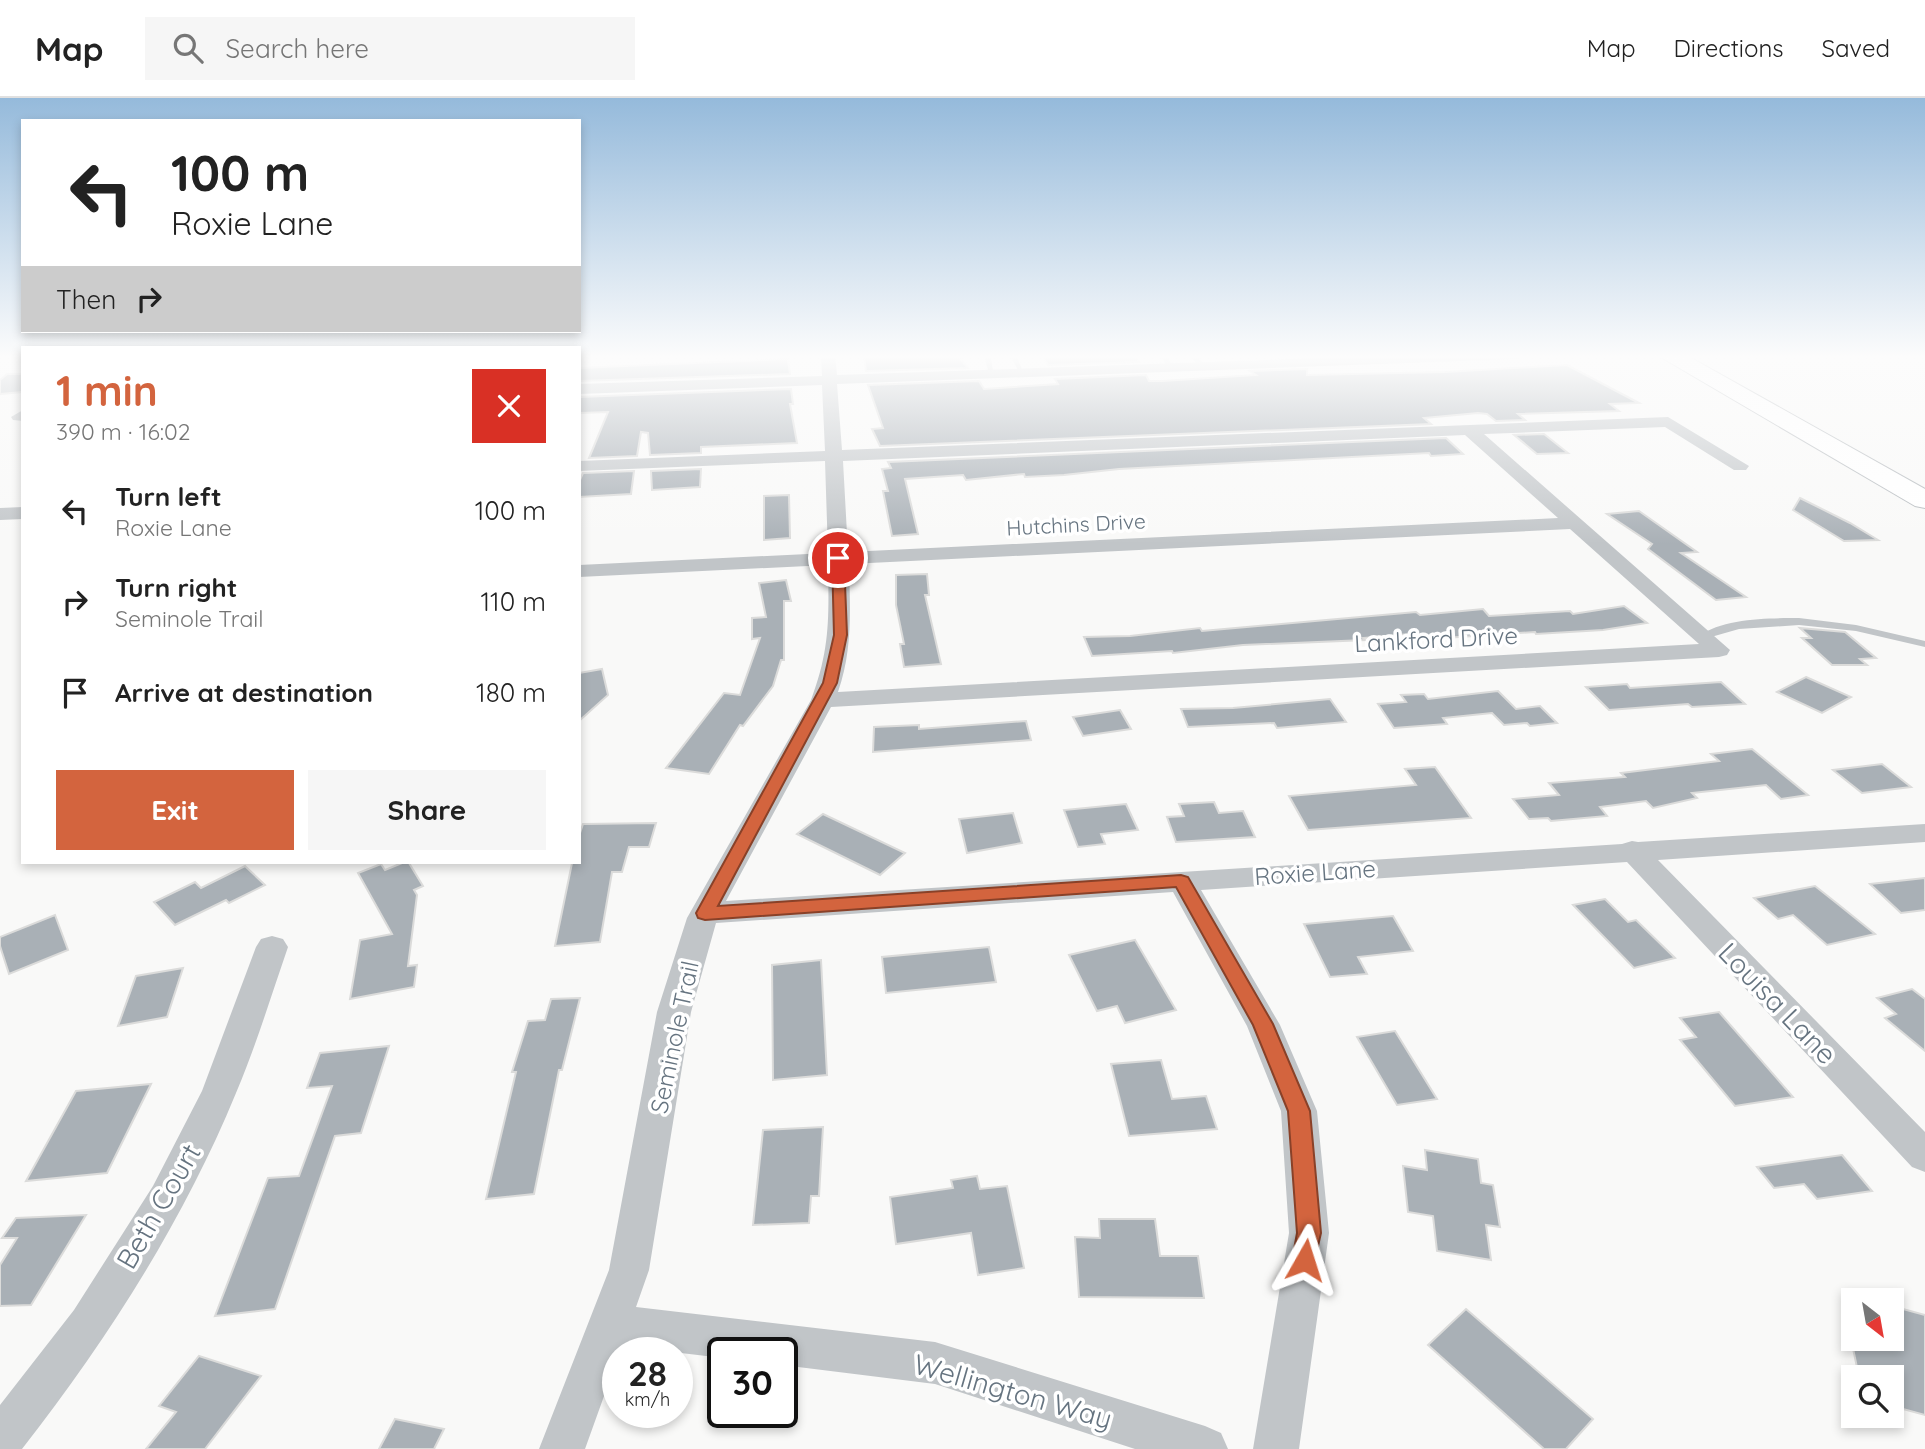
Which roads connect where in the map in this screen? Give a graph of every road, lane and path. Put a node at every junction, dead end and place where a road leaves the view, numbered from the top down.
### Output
1 (832, 418) edge
2 (1781, 418) edge
3 (1668, 422) joint
4 (1469, 430) junction
5 (834, 456) junction
6 (581, 466) edge
7 (1740, 466) dead end
8 (1925, 500) edge
9 (21, 513) edge
10 (0, 514) edge
11 (1575, 523) junction
12 (838, 558) junction
13 (581, 571) edge
14 (1704, 635) junction
15 (1925, 644) edge
16 (823, 700) junction
17 (1925, 833) edge
18 (1632, 850) junction
19 (1181, 881) junction
20 (705, 913) junction
21 (272, 947) dead end
22 (1925, 1156) edge
23 (609, 1324) junction
24 (0, 1441) edge
25 (1152, 1441) edge
26 (562, 1449) edge
27 (1205, 1449) edge
28 (1276, 1449) edge

1 - 5 street, Seminole Trail
2 - 8 main road
3 - 4 street
3 - 7 street
4 - 5 street
4 - 11 street
5 - 6 street
5 - 12 street, Seminole Trail
9 - 10 street
11 - 12 street, Hutchins Drive
11 - 14 street
12 - 13 street, Hutchins Drive
12 - 16 street, Seminole Trail
14 - 15 lane
14 - 16 street, Lankford Drive
16 - 20 street, Seminole Trail
17 - 18 street, Roxie Lane
18 - 19 street, Roxie Lane
18 - 22 street, Louisa Lane
19 - 20 street, Roxie Lane
19 - 28 street
20 - 23 street, Seminole Trail
21 - 24 street, Beth Court
23 - 25 street, Wellington Way
23 - 26 street, Seminole Trail
25 - 27 street, Wellington Way

